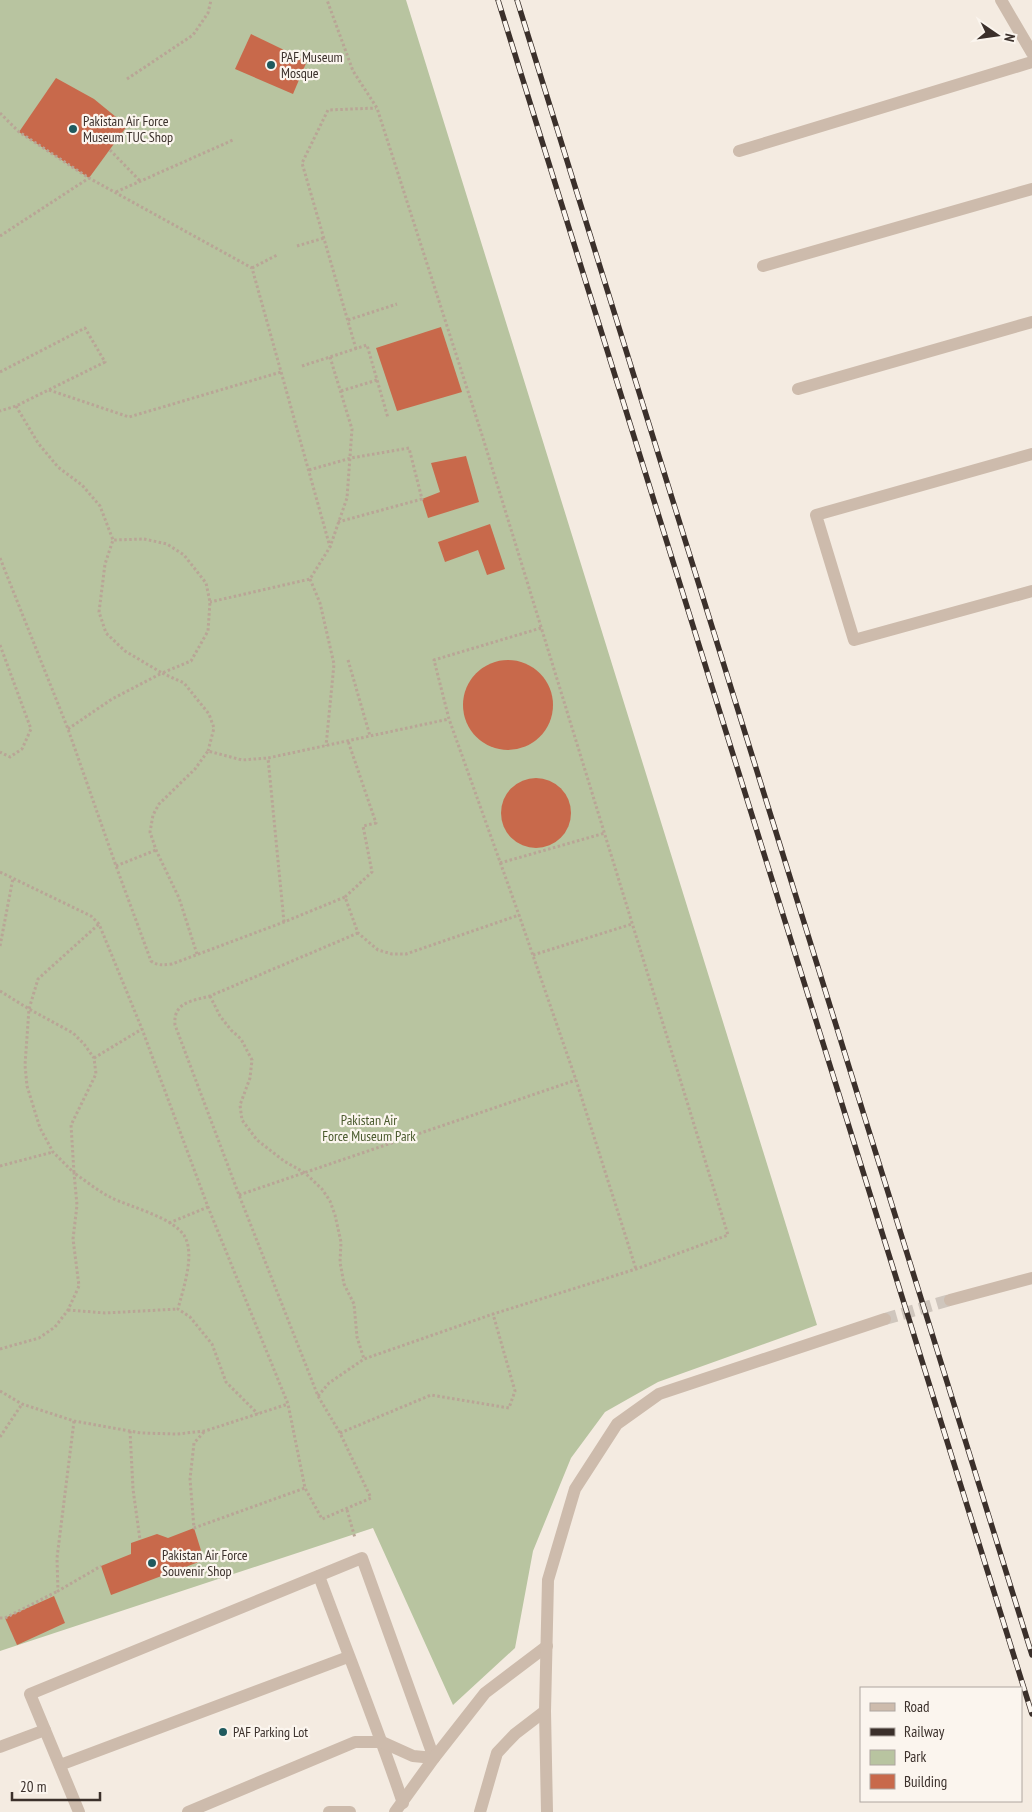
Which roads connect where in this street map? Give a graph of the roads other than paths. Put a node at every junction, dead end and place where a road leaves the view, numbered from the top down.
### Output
1 (1000, 0) edge
2 (1032, 53) edge
3 (1032, 62) edge
4 (739, 151) dead end
5 (1032, 190) edge
6 (763, 266) dead end
7 (1032, 322) edge
8 (798, 388) dead end
9 (1032, 454) edge
10 (1032, 591) edge
11 (1032, 1278) edge
12 (950, 1300) tunnel mouth
13 (885, 1319) tunnel mouth
14 (319, 1576) junction
15 (546, 1646) junction
16 (348, 1657) junction
17 (545, 1711) junction
18 (45, 1730) junction
19 (382, 1742) junction
20 (0, 1747) edge
21 (434, 1758) junction
22 (60, 1765) junction
23 (399, 1807) edge
24 (74, 1811) edge
25 (188, 1812) edge
26 (329, 1812) edge
27 (350, 1812) edge
28 (480, 1812) edge
29 (547, 1812) edge

1 - 2 street
3 - 4 street
5 - 6 street
7 - 8 street
9 - 10 street
11 - 12 street
13 - 15 street
14 - 16 street
14 - 18 street
14 - 21 street
15 - 17 street
15 - 21 street
16 - 19 street
16 - 22 street
17 - 28 street
17 - 29 street
18 - 20 street
18 - 22 street
19 - 21 street
19 - 23 street
19 - 25 street
21 - 23 street
22 - 24 street
26 - 27 street

